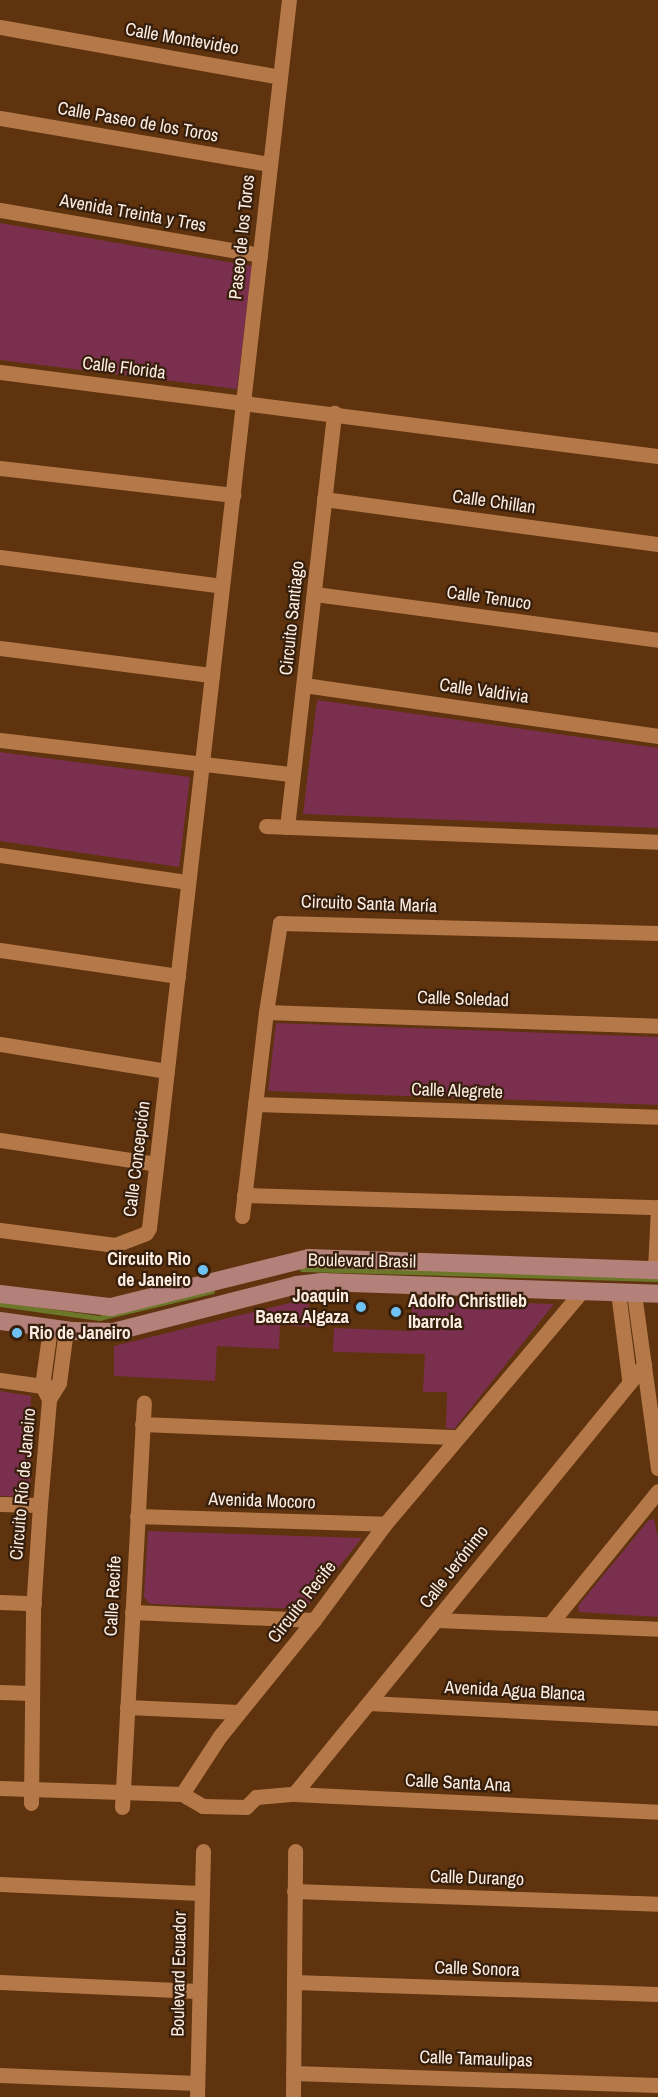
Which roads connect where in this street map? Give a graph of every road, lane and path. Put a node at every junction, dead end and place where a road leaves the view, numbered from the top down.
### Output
1 (289, 0) edge
2 (0, 27) edge
3 (280, 77) junction
4 (0, 118) edge
5 (270, 164) junction
6 (0, 210) edge
7 (260, 255) junction
8 (0, 372) edge
9 (243, 402) junction
10 (334, 413) junction
11 (658, 456) edge
12 (0, 468) edge
13 (232, 495) junction
14 (324, 499) junction
15 (658, 544) edge
16 (0, 557) edge
17 (222, 586) junction
18 (315, 594) junction
19 (658, 640) edge
20 (0, 648) edge
21 (212, 675) junction
22 (304, 685) junction
23 (658, 736) edge
24 (0, 740) edge
25 (200, 764) junction
26 (291, 774) junction
27 (266, 826) dead end
28 (287, 827) junction
29 (658, 842) edge
30 (0, 855) edge
31 (188, 882) junction
32 (658, 933) edge
33 (0, 950) edge
34 (177, 976) junction
35 (266, 1012) junction
36 (658, 1026) edge
37 (0, 1044) edge
38 (167, 1071) junction
39 (255, 1104) junction
40 (658, 1117) edge
41 (0, 1140) edge
42 (156, 1164) junction
43 (244, 1195) junction
44 (658, 1207) edge
45 (242, 1216) dead end
46 (0, 1230) edge
47 (656, 1270) edge
48 (582, 1291) junction
49 (626, 1293) junction
50 (0, 1294) edge
51 (658, 1294) edge
52 (0, 1321) edge
53 (58, 1329) junction
54 (644, 1365) junction
55 (629, 1378) junction
56 (0, 1380) edge
57 (49, 1391) junction
58 (144, 1403) dead end
59 (142, 1424) junction
60 (457, 1437) junction
61 (658, 1468) edge
62 (658, 1491) edge
63 (0, 1503) edge
64 (40, 1505) junction
65 (137, 1516) junction
66 (385, 1524) junction
67 (0, 1602) edge
68 (34, 1604) junction
69 (132, 1612) junction
70 (314, 1620) junction
71 (437, 1620) junction
72 (550, 1624) junction
73 (658, 1629) edge
74 (0, 1692) edge
75 (31, 1692) junction
76 (369, 1703) junction
77 (128, 1707) junction
78 (239, 1712) junction
79 (658, 1718) edge
80 (0, 1788) edge
81 (182, 1794) junction
82 (294, 1794) junction
83 (31, 1796) junction
84 (123, 1799) junction
85 (658, 1812) edge
86 (203, 1851) dead end
87 (295, 1851) dead end
88 (0, 1884) edge
89 (294, 1891) junction
90 (200, 1893) junction
91 (658, 1905) edge
92 (0, 1982) edge
93 (294, 1982) junction
94 (198, 1991) junction
95 (658, 1995) edge
96 (293, 2073) junction
97 (0, 2074) edge
98 (658, 2085) edge
99 (197, 2090) edge
100 (293, 2097) edge

1 - 3 street
2 - 3 street, Calle Montevideo
3 - 5 street, Paseo de los Toros
4 - 5 street, Calle Paseo de los Toros
5 - 7 street, Paseo de los Toros
6 - 7 street, Avenida Treinta y Tres
7 - 9 street, Paseo de los Toros
8 - 9 street, Calle Florida
9 - 10 street
9 - 13 street
10 - 11 street
10 - 14 street, Circuito Santiago
12 - 13 street
13 - 17 street
14 - 15 street, Calle Chillan
14 - 18 street, Circuito Santiago
16 - 17 street
17 - 21 street
18 - 19 street, Calle Tenuco
18 - 22 street, Circuito Santiago
20 - 21 street
21 - 25 street, Calle Concepción
22 - 23 street, Calle Valdivia
22 - 26 street, Circuito Santiago
24 - 25 street
25 - 26 street
25 - 31 street, Calle Concepción
26 - 28 street, Circuito Santiago
27 - 28 street
28 - 29 street
30 - 31 street
31 - 34 street, Calle Concepción
32 - 35 street, Circuito Santa María
33 - 34 street
34 - 38 street, Calle Concepción
35 - 36 street, Calle Soledad
35 - 39 street, Circuito Santa María
37 - 38 street
38 - 42 street, Calle Concepción
39 - 40 street, Calle Alegrete
39 - 43 street, Circuito Santa María
41 - 42 street
42 - 46 street, Calle Concepción
43 - 44 street
43 - 45 street, Circuito Santa María
44 - 47 street
47 - 50 main road, Boulevard Brasil
48 - 49 main road, Boulevard Brasil
48 - 53 main road, Boulevard Brasil
48 - 60 street, Circuito Recife
49 - 51 main road, Boulevard Brasil
49 - 54 street
49 - 55 street
52 - 53 main road, Boulevard Brasil
53 - 57 street
54 - 55 street, Calle Jerónimo
54 - 61 street
55 - 71 street, Calle Jerónimo
56 - 57 street, Circuito Río de Janeiro
57 - 64 street, Circuito Río de Janeiro
58 - 59 street, Calle Recife
59 - 60 street
59 - 65 street, Calle Recife
60 - 66 street, Circuito Recife
62 - 72 street
63 - 64 street
64 - 68 street, Circuito Río de Janeiro
65 - 66 street, Avenida Mocoro
65 - 69 street, Calle Recife
66 - 70 street, Circuito Recife
67 - 68 street
68 - 75 street, Circuito Río de Janeiro
69 - 70 street
69 - 77 street, Calle Recife
70 - 78 street, Circuito Recife
71 - 72 street
71 - 76 street, Calle Jerónimo
72 - 73 street
74 - 75 street
75 - 83 street, Circuito Río de Janeiro
76 - 79 street, Avenida Agua Blanca
76 - 82 street, Calle Jerónimo
77 - 78 street
77 - 84 street, Calle Recife
78 - 81 street, Circuito Recife
80 - 83 street
81 - 82 street, Calle Santa Ana
81 - 84 street
82 - 85 street, Calle Santa Ana
83 - 84 street
86 - 90 street, Boulevard Ecuador
87 - 89 street
88 - 90 street
89 - 91 street, Calle Durango
89 - 93 street
90 - 94 street, Boulevard Ecuador
92 - 94 street
93 - 95 street, Calle Sonora
93 - 96 street
94 - 99 street, Boulevard Ecuador
96 - 98 street, Calle Tamaulipas
96 - 100 street
97 - 99 street

